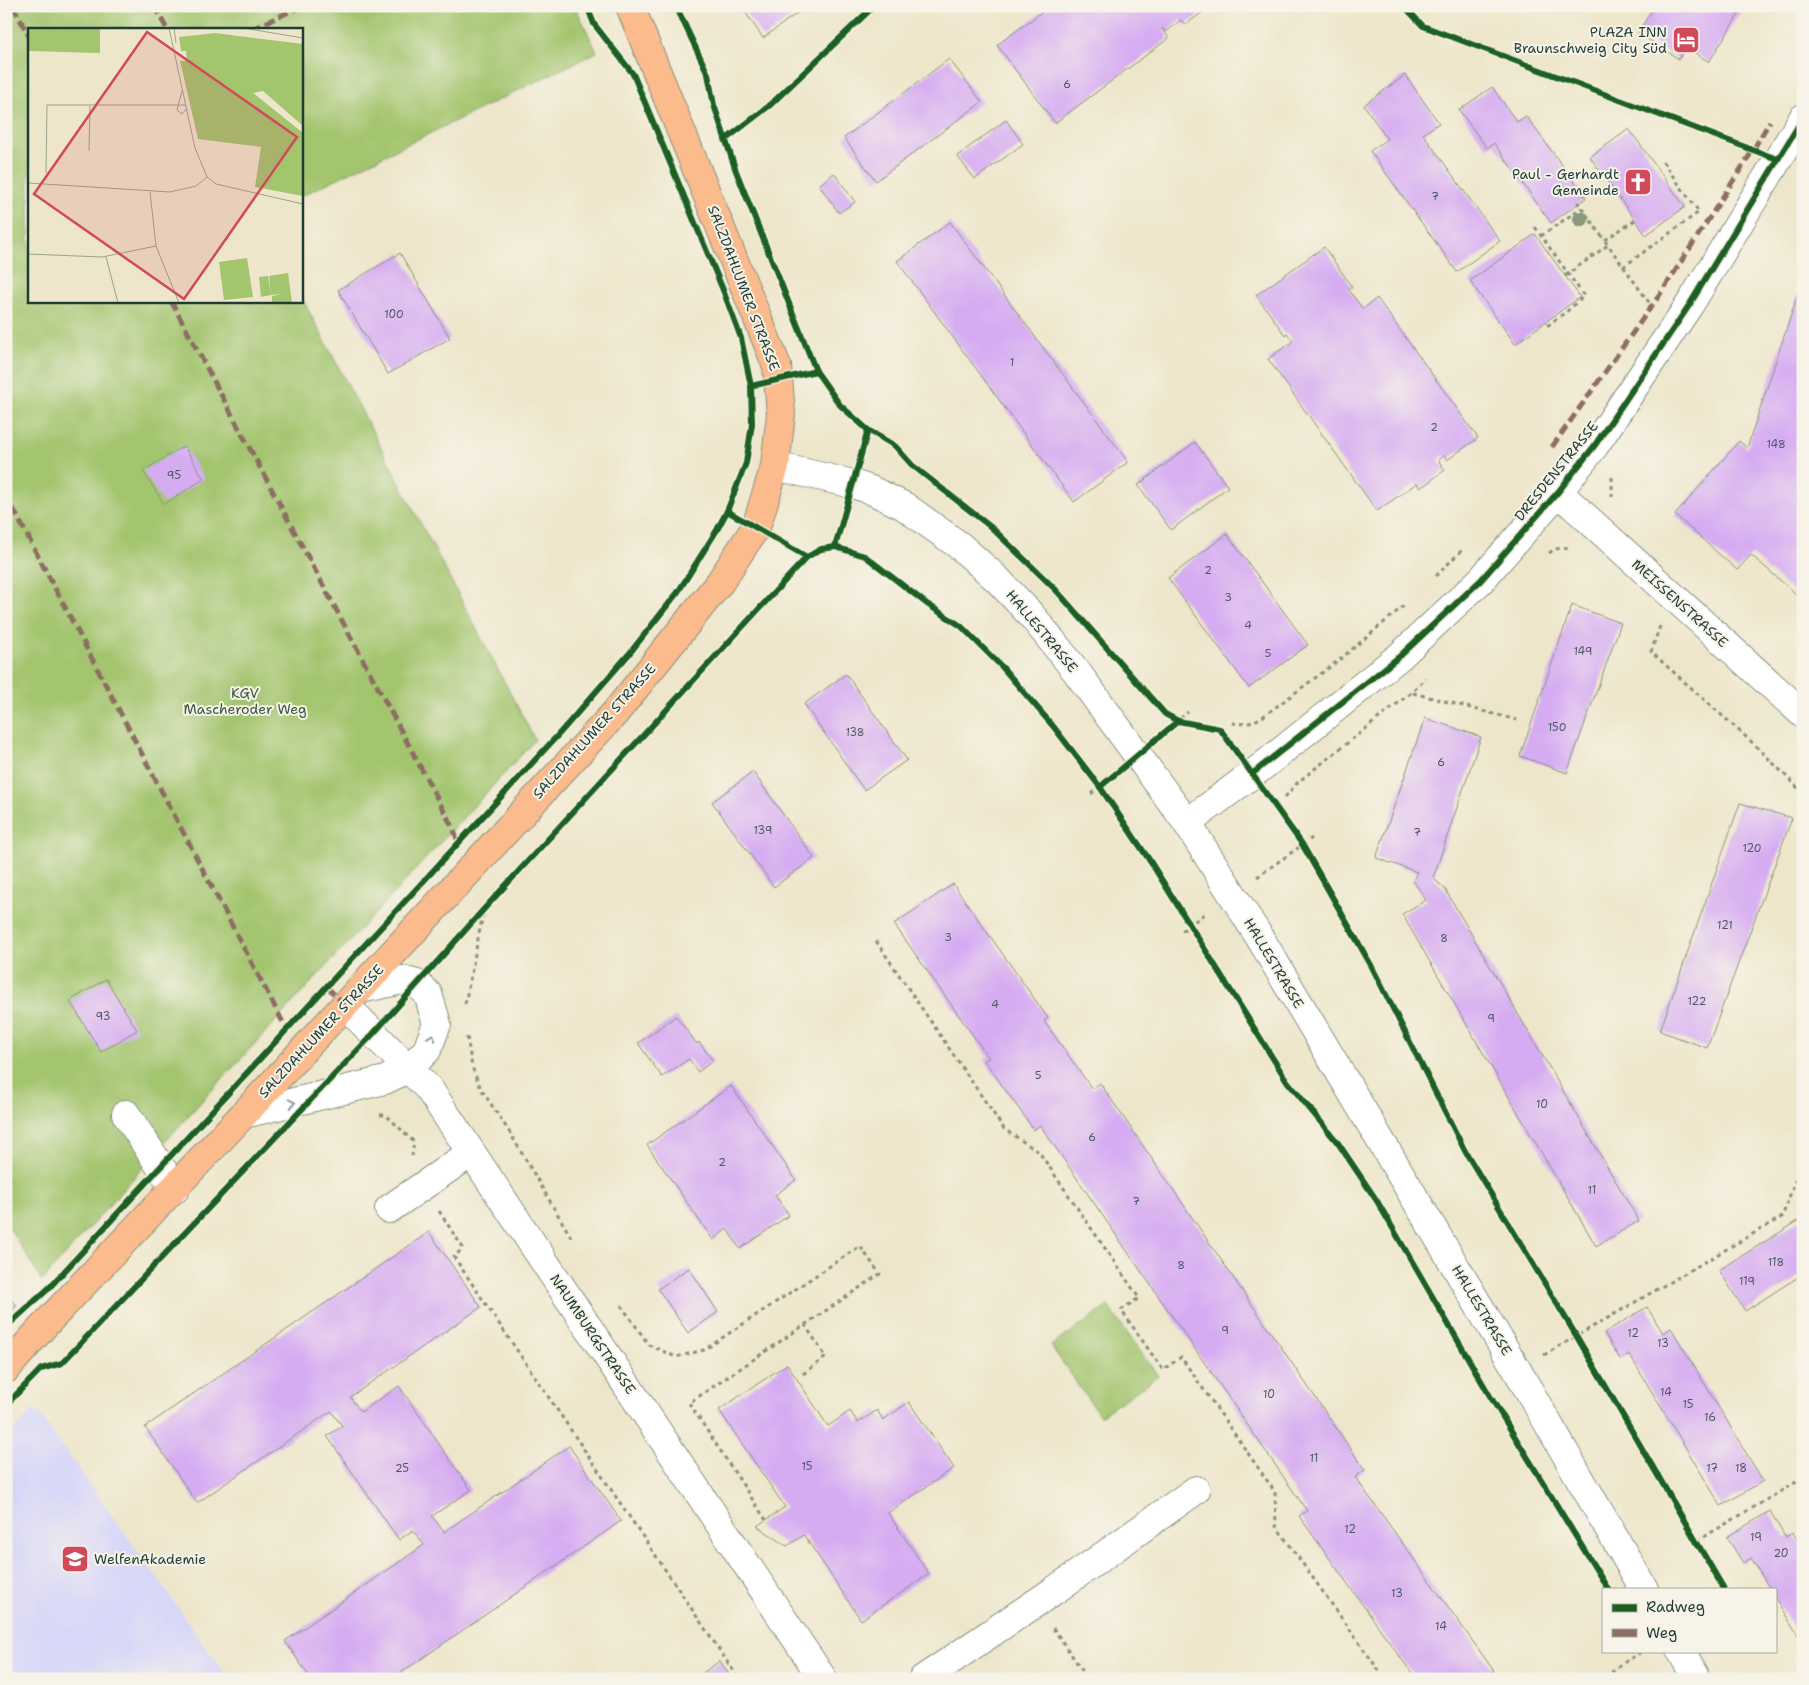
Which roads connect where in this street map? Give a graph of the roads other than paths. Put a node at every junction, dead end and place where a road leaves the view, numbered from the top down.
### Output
1 (630, 6) edge
2 (1803, 118) edge
3 (775, 466) junction
4 (1558, 492) junction
5 (1803, 714) edge
6 (1186, 823) junction
7 (352, 997) junction
8 (410, 1068) junction
9 (126, 1114) dead end
10 (244, 1114) junction
11 (472, 1153) junction
12 (175, 1189) junction
13 (390, 1209) dead end
14 (41, 1329) junction
15 (6, 1351) edge
16 (6, 1368) edge
17 (1196, 1490) dead end
18 (1643, 1588) edge
19 (1682, 1652) edge
20 (823, 1679) edge
21 (923, 1679) edge
22 (1697, 1679) edge

1 - 3 main road, SALZDAHLUMER STRASSE
2 - 4 street, DRESDENSTRASSE
3 - 6 street, HALLESTRASSE
3 - 7 main road, SALZDAHLUMER STRASSE
4 - 5 street, MEISSENSTRASSE
4 - 6 street, DRESDENSTRASSE
6 - 18 street, HALLESTRASSE
7 - 8 street, NAUMBURGSTRASSE
8 -> 7 street
7 - 10 main road, SALZDAHLUMER STRASSE
10 -> 8 street
8 - 11 street, NAUMBURGSTRASSE
9 - 12 street
10 - 12 main road, SALZDAHLUMER STRASSE
11 - 13 street
11 - 20 street, NAUMBURGSTRASSE
12 - 14 main road, SALZDAHLUMER STRASSE
14 - 15 main road, SALZDAHLUMER STRASSE
14 - 16 main road, SALZDAHLUMER STRASSE
17 - 21 street
19 - 22 street

